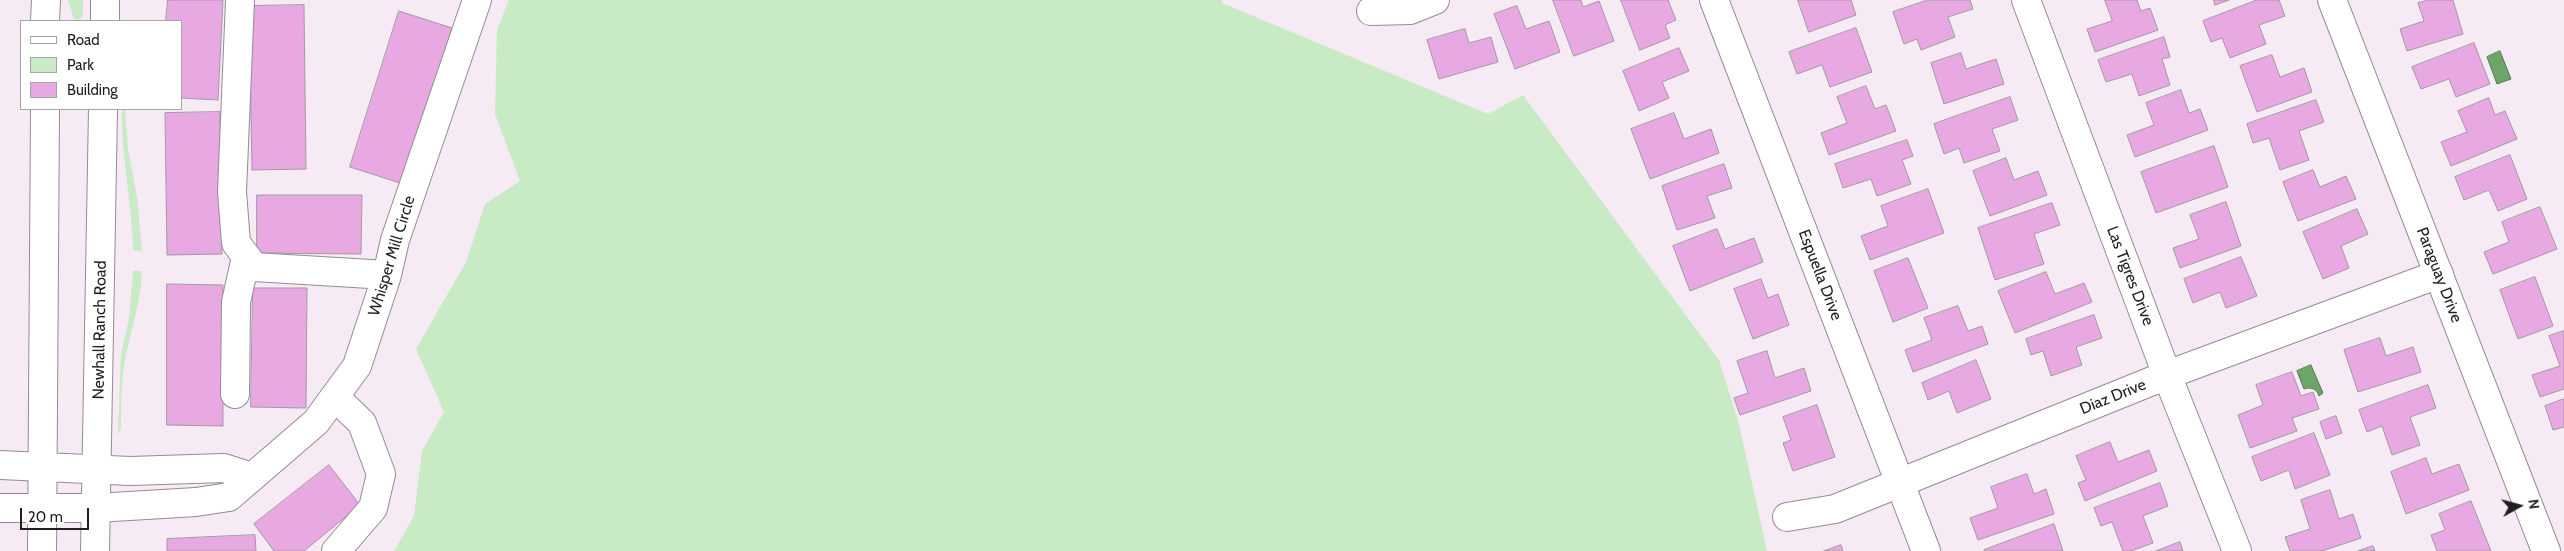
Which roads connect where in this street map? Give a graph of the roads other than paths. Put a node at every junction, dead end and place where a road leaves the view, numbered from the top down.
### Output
1 (46, 0) edge
2 (105, 0) edge
3 (240, 0) edge
4 (476, 0) edge
5 (1435, 0) edge
6 (1714, 0) edge
7 (2026, 0) edge
8 (2332, 0) edge
9 (1371, 11) dead end
10 (46, 20) edge
11 (105, 20) edge
12 (45, 110) edge
13 (103, 110) edge
14 (246, 257) junction
15 (2439, 274) junction
16 (387, 275) junction
17 (2167, 375) junction
18 (235, 394) dead end
19 (335, 397) junction
20 (0, 465) edge
21 (43, 468) junction
22 (97, 470) junction
23 (252, 478) junction
24 (1900, 484) junction
25 (44, 507) junction
26 (0, 508) edge
27 (96, 508) junction
28 (1787, 517) dead end
29 (42, 551) edge
30 (96, 551) edge
31 (336, 551) edge
32 (1926, 551) edge
33 (2237, 551) edge
34 (2546, 551) edge

1 - 10 street
2 - 11 street
3 - 14 street
4 - 16 street, Whisper Mill Circle
5 - 9 street
6 - 24 street, Espuella Drive
7 - 17 street, Las Tigres Drive
8 - 15 street, Paraguay Drive
12 - 21 street
13 - 22 street, Newhall Ranch Road
14 - 16 street
14 - 18 street
15 - 17 street, Diaz Drive
15 - 34 street, Paraguay Drive
16 - 19 street, Whisper Mill Circle
17 - 24 street, Diaz Drive
17 - 33 street, Las Tigres Drive
19 - 23 street, Whisper Mill Circle
19 - 31 street
20 - 21 street
21 - 22 street
21 - 25 street
22 - 23 street
22 - 27 street, Newhall Ranch Road
23 - 27 street, Whisper Mill Circle
24 - 28 street, Diaz Drive
24 - 32 street, Espuella Drive
25 - 26 street, Whisper Mill Circle
25 - 27 street, Whisper Mill Circle
25 - 29 street
27 - 30 street, Newhall Ranch Road

